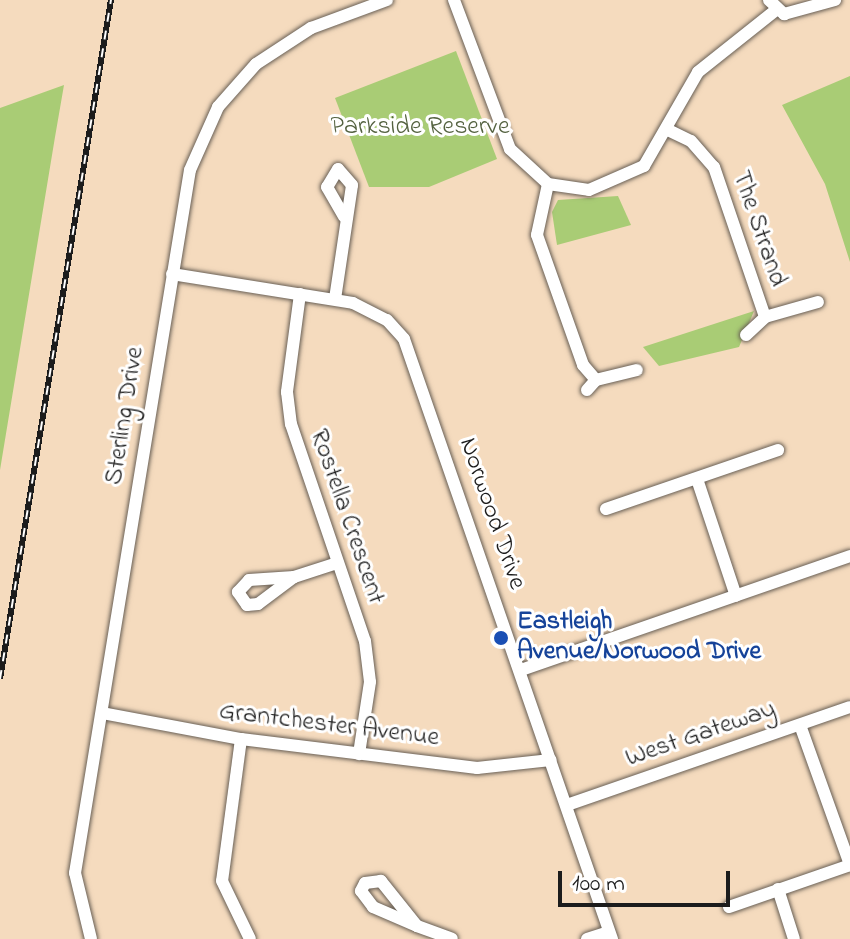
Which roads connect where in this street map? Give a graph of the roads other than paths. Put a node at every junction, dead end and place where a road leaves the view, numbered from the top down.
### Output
1 (387, 0) edge
2 (454, 0) edge
3 (835, 0) edge
4 (773, 5) edge
5 (668, 130) junction
6 (548, 184) junction
7 (344, 216) dead end
8 (172, 274) junction
9 (300, 294) junction
10 (335, 299) junction
11 (818, 302) dead end
12 (765, 317) junction
13 (746, 335) dead end
14 (637, 370) dead end
15 (596, 380) junction
16 (587, 390) dead end
17 (778, 450) dead end
18 (697, 479) junction
19 (606, 509) dead end
20 (850, 556) edge
21 (337, 563) junction
22 (294, 577) dead end
23 (736, 596) junction
24 (521, 670) junction
25 (850, 707) edge
26 (102, 713) junction
27 (800, 725) junction
28 (241, 739) junction
29 (359, 754) junction
30 (551, 760) junction
31 (567, 805) junction
32 (850, 865) edge
33 (778, 889) junction
34 (729, 907) dead end
35 (417, 926) junction
36 (611, 935) edge
37 (91, 939) edge
38 (250, 939) edge
39 (452, 939) edge
40 (587, 939) edge
41 (794, 939) edge

1 - 8 street, Sterling Drive
2 - 6 street
3 - 4 street
4 - 5 street
5 - 6 street
5 - 12 street, The Strand
6 - 15 street
7 - 10 street
8 - 9 street, Norwood Drive
8 - 26 street, Sterling Drive
9 - 10 street, Norwood Drive
9 - 21 street, Rostella Crescent
10 - 24 street, Norwood Drive
11 - 12 street, The Strand
12 - 13 street, The Strand
14 - 15 street
15 - 16 street
17 - 18 street
18 - 19 street
18 - 23 street
20 - 23 street
21 - 22 street
21 - 29 street, Rostella Crescent
23 - 24 street
24 - 30 street, Norwood Drive
25 - 27 street, West Gateway
26 - 28 street, Grantchester Avenue
26 - 37 street, Sterling Drive
27 - 31 street, West Gateway
27 - 32 street
28 - 29 street, Grantchester Avenue
28 - 38 street
29 - 30 street, Grantchester Avenue
30 - 31 street, Norwood Drive
31 - 36 street, Norwood Drive
32 - 33 street
33 - 34 street
33 - 41 street
35 - 35 street
35 - 39 street
36 - 40 street

